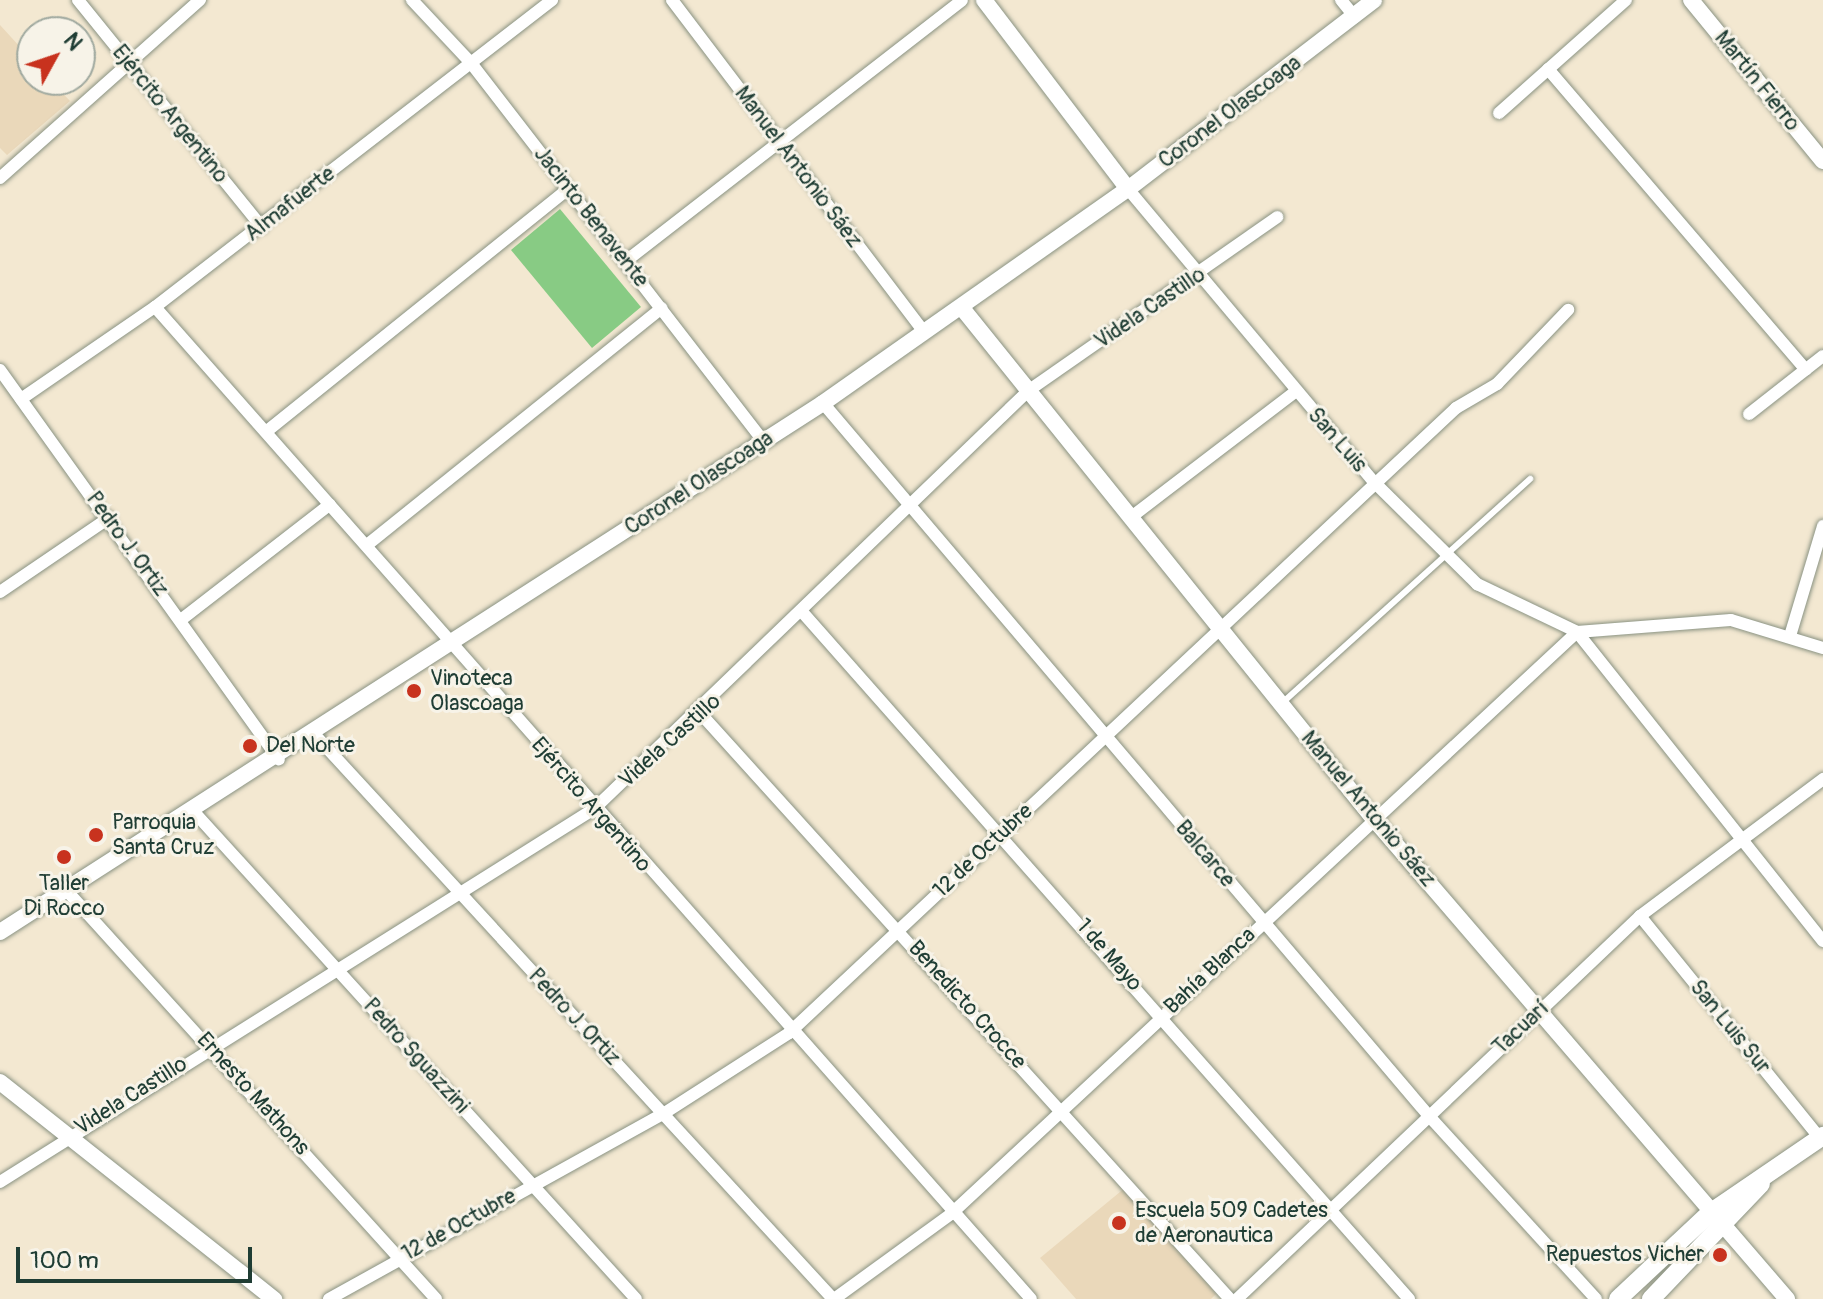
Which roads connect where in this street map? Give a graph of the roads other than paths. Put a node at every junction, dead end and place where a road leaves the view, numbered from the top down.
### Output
1 (78, 0) edge
2 (200, 0) edge
3 (412, 0) edge
4 (552, 0) edge
5 (672, 0) edge
6 (962, 0) edge
7 (984, 0) edge
8 (1341, 0) edge
9 (1374, 0) edge
10 (1626, 0) edge
11 (1691, 0) edge
12 (1355, 17) junction
13 (471, 63) junction
14 (129, 64) junction
15 (1548, 69) junction
16 (1499, 113) dead end
17 (780, 145) junction
18 (1823, 161) edge
19 (0, 178) edge
20 (568, 189) junction
21 (1128, 189) junction
22 (1277, 217) dead end
23 (262, 227) junction
24 (626, 261) junction
25 (1200, 275) junction
26 (155, 307) junction
27 (662, 308) junction
28 (962, 308) junction
29 (1568, 310) dead end
30 (925, 333) junction
31 (1823, 356) edge
32 (0, 370) edge
33 (1806, 370) junction
34 (1028, 391) junction
35 (1295, 392) junction
36 (21, 399) junction
37 (823, 403) junction
38 (1749, 414) dead end
39 (267, 431) junction
40 (763, 441) junction
41 (1530, 479) dead end
42 (1375, 483) junction
43 (330, 504) junction
44 (910, 508) junction
45 (109, 518) junction
46 (1130, 518) junction
47 (1823, 526) edge
48 (367, 545) junction
49 (1446, 556) junction
50 (0, 592) edge
51 (804, 614) junction
52 (182, 619) junction
53 (1220, 628) junction
54 (1577, 632) junction
55 (1790, 636) junction
56 (452, 645) junction
57 (1823, 648) edge
58 (1281, 704) junction
59 (701, 714) junction
60 (1105, 734) junction
61 (315, 735) junction
62 (279, 759) junction
63 (1823, 779) edge
64 (594, 809) junction
65 (195, 813) junction
66 (1373, 818) junction
67 (1003, 834) junction
68 (1737, 836) junction
69 (67, 891) junction
70 (458, 891) junction
71 (1640, 916) junction
72 (1262, 922) junction
73 (899, 929) junction
74 (0, 932) edge
75 (1823, 941) edge
76 (336, 968) junction
77 (1539, 1012) junction
78 (1162, 1016) junction
79 (789, 1033) junction
80 (211, 1046) junction
81 (0, 1082) edge
82 (1063, 1112) junction
83 (663, 1114) junction
84 (1428, 1115) junction
85 (1822, 1137) edge
86 (65, 1138) junction
87 (1773, 1169) junction
88 (0, 1182) edge
89 (533, 1184) junction
90 (1329, 1209) junction
91 (1710, 1213) junction
92 (951, 1214) junction
93 (1725, 1229) junction
94 (399, 1258) junction
95 (274, 1299) edge
96 (329, 1299) edge
97 (436, 1299) edge
98 (636, 1299) edge
99 (833, 1299) edge
100 (1031, 1299) edge
101 (1230, 1299) edge
102 (1237, 1299) edge
103 (1409, 1299) edge
104 (1596, 1299) edge
105 (1618, 1299) edge
106 (1651, 1299) edge
107 (1787, 1299) edge

1 - 14 street, Ejército Argentino
2 - 14 street
3 - 13 street, Jacinto Benavente
4 - 13 street, Almafuerte
5 - 17 street, Manuel Antonio Sáez
6 - 17 street
7 - 21 street, San Luis
8 - 12 street
9 - 12 street, Coronel Olascoaga
10 - 15 street
11 - 18 street, Martín Fierro
12 - 21 street, Coronel Olascoaga
13 - 20 street, Jacinto Benavente
13 - 23 street, Almafuerte
14 - 19 street
14 - 23 street, Ejército Argentino
15 - 16 street
15 - 33 street
17 - 24 street
17 - 30 street, Manuel Antonio Sáez
20 - 24 street, Jacinto Benavente
20 - 39 street
21 - 25 street, San Luis
21 - 28 street, Coronel Olascoaga
22 - 25 street, Videla Castillo
23 - 26 street, Almafuerte
24 - 27 street, Jacinto Benavente
25 - 34 street, Videla Castillo
25 - 35 street, San Luis
26 - 36 street, Almafuerte
26 - 39 street, Ejército Argentino
27 - 40 street, Jacinto Benavente
27 - 48 street
28 - 30 street, Coronel Olascoaga
28 - 34 street, Manuel Antonio Sáez
29 - 42 street, 12 de Octubre
30 - 37 street, Coronel Olascoaga
31 - 33 street
32 - 36 street, Pedro J. Ortiz
33 - 38 street
34 - 44 street, Videla Castillo
34 - 46 street, Manuel Antonio Sáez
35 - 42 street, San Luis
35 - 46 street
36 - 45 street, Pedro J. Ortiz
37 - 40 street, Coronel Olascoaga
37 - 44 street, Balcarce
39 - 43 street, Ejército Argentino
40 - 56 street, Coronel Olascoaga
41 - 49 lane
42 - 49 street, San Luis
42 - 53 street, 12 de Octubre
43 - 48 street, Ejército Argentino
43 - 52 street
44 - 51 street, Videla Castillo
44 - 60 street, Balcarce
45 - 50 street
45 - 52 street, Pedro J. Ortiz
46 - 53 street, Manuel Antonio Sáez
47 - 55 street
48 - 56 street, Ejército Argentino
49 - 54 street, San Luis
49 - 58 lane
51 - 59 street, Videla Castillo
51 - 67 street, 1 de Mayo
52 - 62 street, Pedro J. Ortiz
53 - 58 street, Manuel Antonio Sáez
53 - 60 street, 12 de Octubre
54 - 55 street, San Luis
54 - 66 street, Bahía Blanca
54 - 68 street
55 - 57 street, San Luis
56 - 61 street, Coronel Olascoaga
56 - 64 street, Ejército Argentino
58 - 66 street, Manuel Antonio Sáez
59 - 64 street, Videla Castillo
59 - 73 street, Benedicto Crocce
60 - 67 street, 12 de Octubre
60 - 72 street, Balcarce
61 - 62 street, Coronel Olascoaga
61 - 70 street, Pedro J. Ortiz
62 - 65 street, Coronel Olascoaga
63 - 68 street, Tacuarí
64 - 70 street, Videla Castillo
64 - 79 street, Ejército Argentino
65 - 69 street, Coronel Olascoaga
65 - 76 street, Pedro Sguazzini
66 - 72 street, Bahía Blanca
66 - 77 street, Manuel Antonio Sáez
67 - 73 street, 12 de Octubre
67 - 78 street, 1 de Mayo
68 - 71 street, Tacuarí
68 - 75 street
69 - 74 street, Coronel Olascoaga
69 - 80 street, Ernesto Mathons
70 - 76 street, Videla Castillo
70 - 83 street, Pedro J. Ortiz
71 - 77 street, Tacuarí
71 - 85 street, San Luis Sur
72 - 78 street, Bahía Blanca
72 - 84 street, Balcarce
73 - 79 street, 12 de Octubre
73 - 82 street, Benedicto Crocce
76 - 80 street, Videla Castillo
76 - 89 street, Pedro Sguazzini
77 - 84 street, Tacuarí
77 - 91 street, Manuel Antonio Sáez
78 - 82 street, Bahía Blanca
78 - 90 street, 1 de Mayo
79 - 83 street, 12 de Octubre
79 - 92 street, Ejército Argentino
80 - 86 street, Videla Castillo
80 - 94 street, Ernesto Mathons
81 - 86 street
82 - 92 street, Bahía Blanca
82 - 101 street, Benedicto Crocce
83 - 89 street, 12 de Octubre
83 - 99 street, Pedro J. Ortiz
84 - 90 street, Tacuarí
84 - 104 street, Balcarce
85 - 87 main road
86 - 88 street, Videla Castillo
86 - 95 street
87 - 91 main road
87 - 93 main road
89 - 94 street, 12 de Octubre
89 - 98 street, Pedro Sguazzini
90 - 102 street, Tacuarí
90 - 103 street, 1 de Mayo
91 - 93 street, Manuel Antonio Sáez
91 - 105 main road
92 - 99 street, Bahía Blanca
92 - 100 street, Ejército Argentino
93 - 106 main road
93 - 107 street, Manuel Antonio Sáez
94 - 96 street, 12 de Octubre
94 - 97 street, Ernesto Mathons

